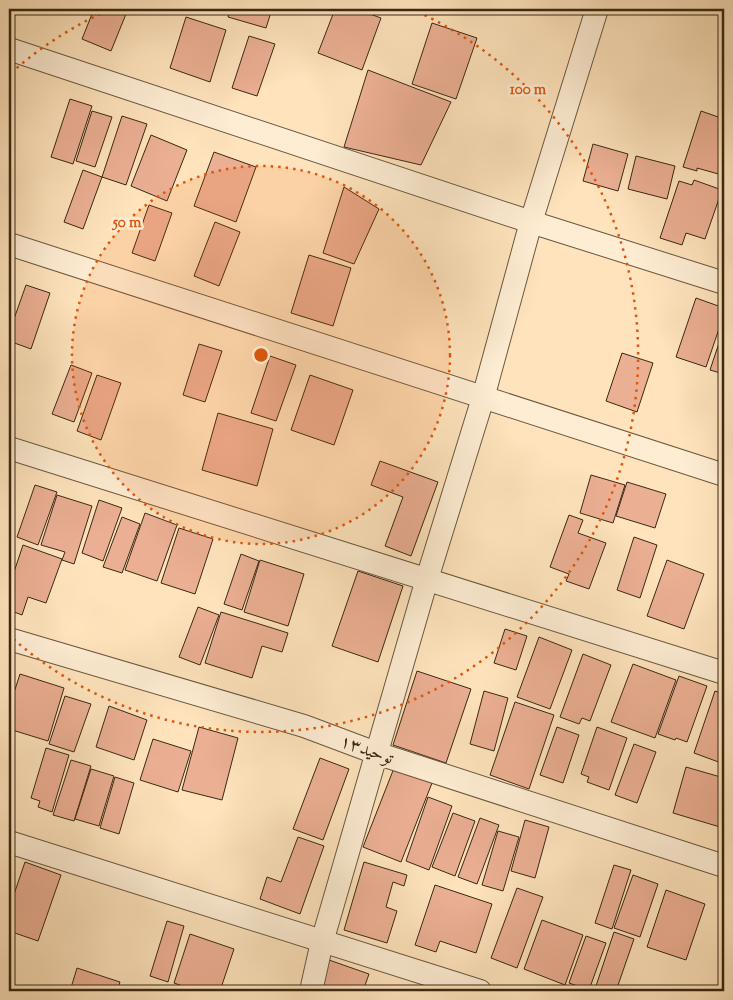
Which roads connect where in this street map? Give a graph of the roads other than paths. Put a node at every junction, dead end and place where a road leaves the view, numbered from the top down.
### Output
1 (597, 9) edge
2 (9, 50) edge
3 (531, 222) junction
4 (9, 244) edge
5 (724, 283) edge
6 (483, 398) junction
7 (9, 448) edge
8 (724, 475) edge
9 (427, 580) junction
10 (9, 639) edge
11 (724, 673) edge
12 (376, 753) junction
13 (9, 842) edge
14 (724, 866) edge
15 (322, 942) junction
16 (311, 991) edge
17 (480, 991) edge

1 - 3 street
2 - 3 street
3 - 5 street
3 - 6 street
4 - 6 street
6 - 8 street
6 - 9 street
7 - 9 street
9 - 11 street
9 - 12 street
10 - 12 street, توحید۱۳
12 - 14 street, توحید۱۳
12 - 15 street
13 - 15 street
15 - 16 street
15 - 17 street

